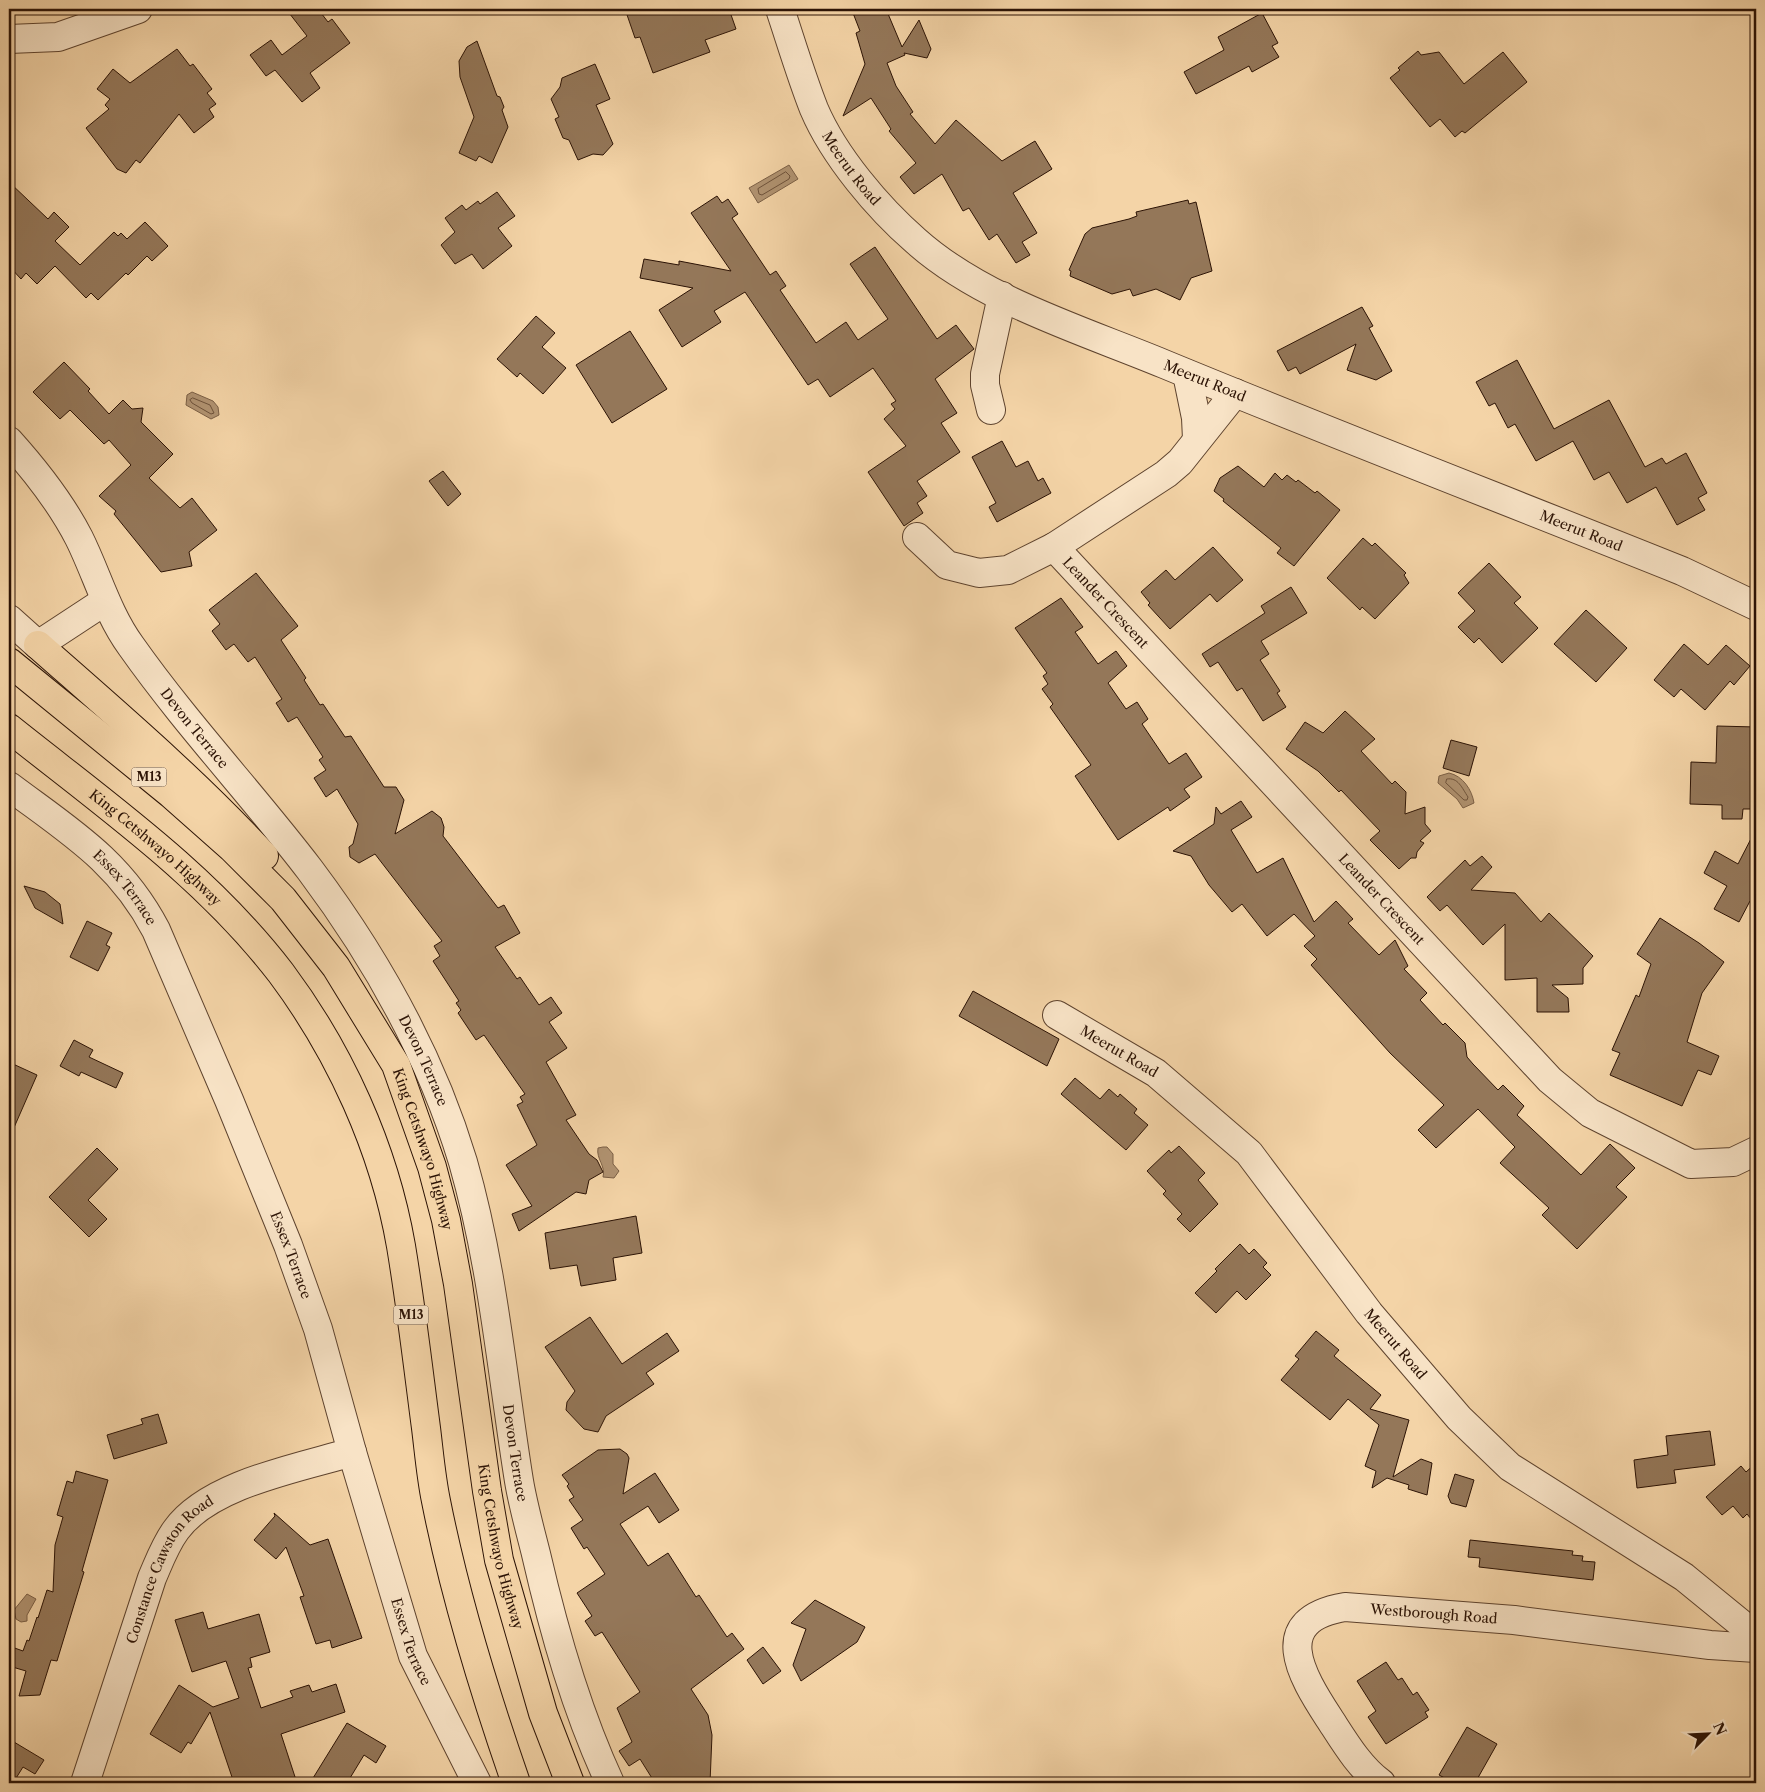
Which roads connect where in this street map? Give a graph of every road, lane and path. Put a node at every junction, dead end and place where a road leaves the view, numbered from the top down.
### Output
1 (138, 9) edge
2 (780, 9) edge
3 (9, 39) edge
4 (1002, 296) junction
5 (1187, 374) junction
6 (1235, 393) junction
7 (991, 410) dead end
8 (1197, 439) junction
9 (9, 441) edge
10 (917, 537) dead end
11 (1054, 547) junction
12 (105, 601) junction
13 (1756, 606) edge
14 (9, 619) edge
15 (38, 645) junction
16 (9, 662) edge
17 (9, 728) edge
18 (9, 786) edge
19 (1057, 1015) dead end
20 (386, 1047) junction
21 (1756, 1151) edge
22 (352, 1452) junction
23 (1755, 1648) edge
24 (84, 1783) edge
25 (477, 1783) edge
26 (516, 1783) edge
27 (570, 1783) edge
28 (610, 1783) edge
29 (1381, 1783) edge

1 - 3 street
2 - 4 street, Meerut Road
4 - 5 street, Meerut Road
4 - 7 street
5 - 6 street, Meerut Road
5 - 8 street
6 - 8 street, Leander Crescent
6 - 13 street, Meerut Road
8 - 11 street, Leander Crescent
9 - 12 street, Devon Terrace
10 - 11 street, Leander Crescent
11 - 21 street, Leander Crescent
12 - 15 street
12 - 28 street, Devon Terrace
14 - 15 street
15 - 20 highway
16 - 20 highway, King Cetshwayo Highway / M13
17 - 26 highway, King Cetshwayo Highway / M13
18 - 22 street, Essex Terrace
19 - 23 street, Meerut Road
20 - 27 highway, King Cetshwayo Highway / M13
22 - 24 street, Constance Cawston Road
22 - 25 street, Essex Terrace
23 - 29 street, Westborough Road

